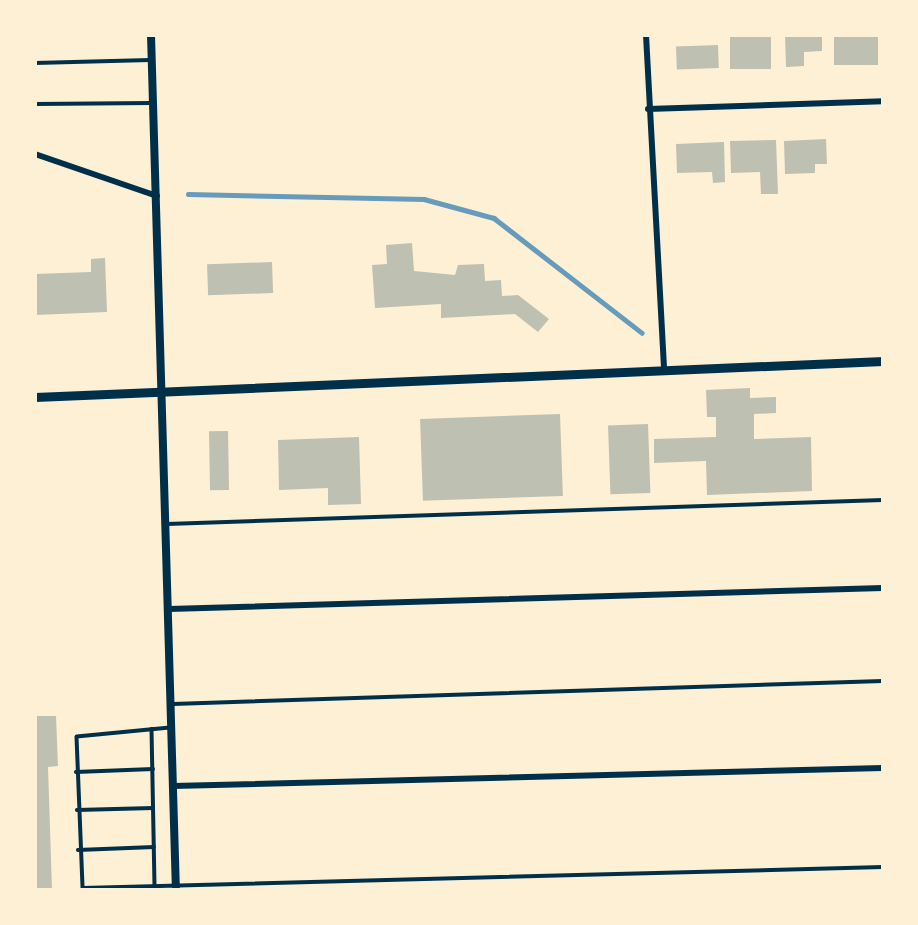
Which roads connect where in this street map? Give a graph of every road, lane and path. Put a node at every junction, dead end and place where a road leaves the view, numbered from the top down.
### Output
1 (151, 35) edge
2 (646, 35) edge
3 (152, 60) junction
4 (35, 63) edge
5 (883, 101) edge
6 (154, 103) junction
7 (35, 104) edge
8 (648, 109) junction
9 (35, 154) edge
10 (157, 196) junction
11 (883, 361) edge
12 (664, 371) junction
13 (164, 393) junction
14 (35, 397) edge
15 (883, 500) edge
16 (167, 524) junction
17 (883, 587) edge
18 (169, 609) junction
19 (883, 681) edge
20 (171, 704) junction
21 (172, 728) junction
22 (152, 729) junction
23 (883, 768) edge
24 (153, 769) junction
25 (76, 772) junction
26 (173, 786) junction
27 (153, 808) junction
28 (77, 810) junction
29 (154, 847) junction
30 (78, 850) junction
31 (883, 867) edge
32 (155, 886) junction
33 (176, 887) edge

1 - 3 street
2 - 8 street
3 - 4 lane
3 - 6 street
5 - 8 street
6 - 7 lane
6 - 10 street
8 - 12 street
9 - 10 street
10 - 13 street
11 - 12 main road
12 - 13 main road
13 - 14 main road
13 - 16 street
15 - 16 lane
16 - 18 street
17 - 18 street
18 - 20 street
19 - 20 lane
20 - 21 street
21 - 22 lane
21 - 26 street
22 - 24 lane
22 - 25 lane
23 - 26 street
24 - 25 lane
24 - 27 lane
25 - 28 lane
26 - 33 street
27 - 28 lane
27 - 29 lane
28 - 30 lane
29 - 30 lane
29 - 32 lane
30 - 32 lane
31 - 33 lane
32 - 33 lane

